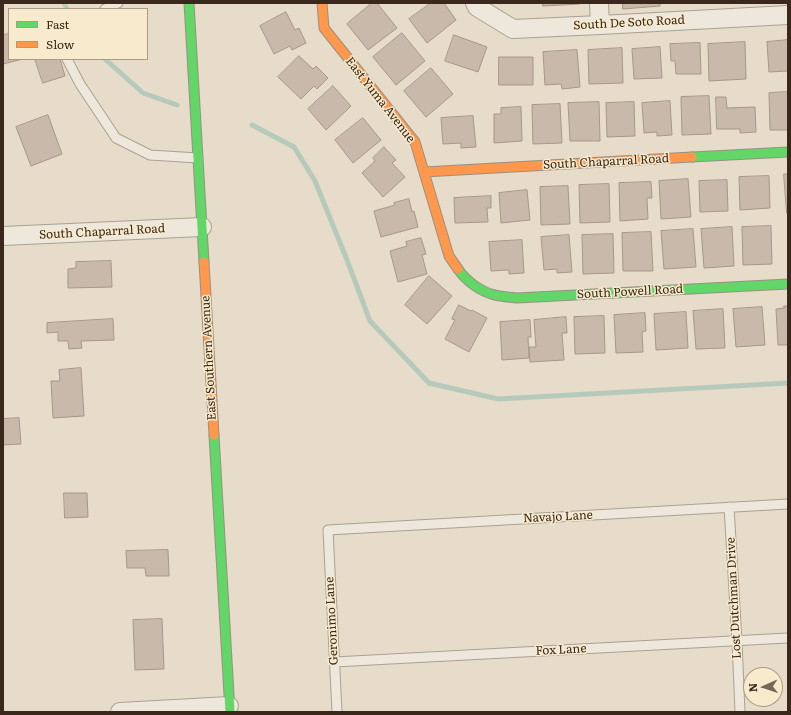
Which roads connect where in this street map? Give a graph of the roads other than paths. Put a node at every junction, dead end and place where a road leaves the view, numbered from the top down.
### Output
1 (118, 3) edge
2 (189, 3) edge
3 (322, 3) edge
4 (599, 3) edge
5 (476, 5) edge
6 (106, 8) edge
7 (742, 10) edge
8 (788, 15) edge
9 (600, 25) junction
10 (68, 60) edge
11 (788, 152) edge
12 (198, 158) junction
13 (424, 172) junction
14 (202, 228) junction
15 (3, 236) edge
16 (788, 284) edge
17 (475, 286) joint
18 (788, 504) edge
19 (729, 507) junction
20 (328, 530) joint
21 (788, 638) edge
22 (737, 641) junction
23 (334, 662) junction
24 (229, 709) edge
25 (120, 712) edge
26 (337, 712) edge
27 (740, 712) edge

1 - 6 lane
2 - 12 street, East Southern Avenue
3 - 13 street, East Yuma Avenue
4 - 9 street
5 - 9 street, South De Soto Road
7 - 8 street, South De Soto Road
7 - 9 street, South De Soto Road
10 - 12 lane
11 - 13 street, South Chaparral Road
12 - 14 street, East Southern Avenue
13 - 17 street, East Yuma Avenue
14 - 15 street, South Chaparral Road
14 - 24 street, East Southern Avenue
16 - 17 street, South Powell Road
18 - 19 lane, Navajo Lane
19 - 20 lane, Navajo Lane
19 - 22 lane, Lost Dutchman Drive
20 - 23 lane, Geronimo Lane
21 - 22 lane, Fox Lane
22 - 23 lane, Fox Lane
22 - 27 lane, Lost Dutchman Drive
23 - 26 lane, Geronimo Lane
24 - 25 street

